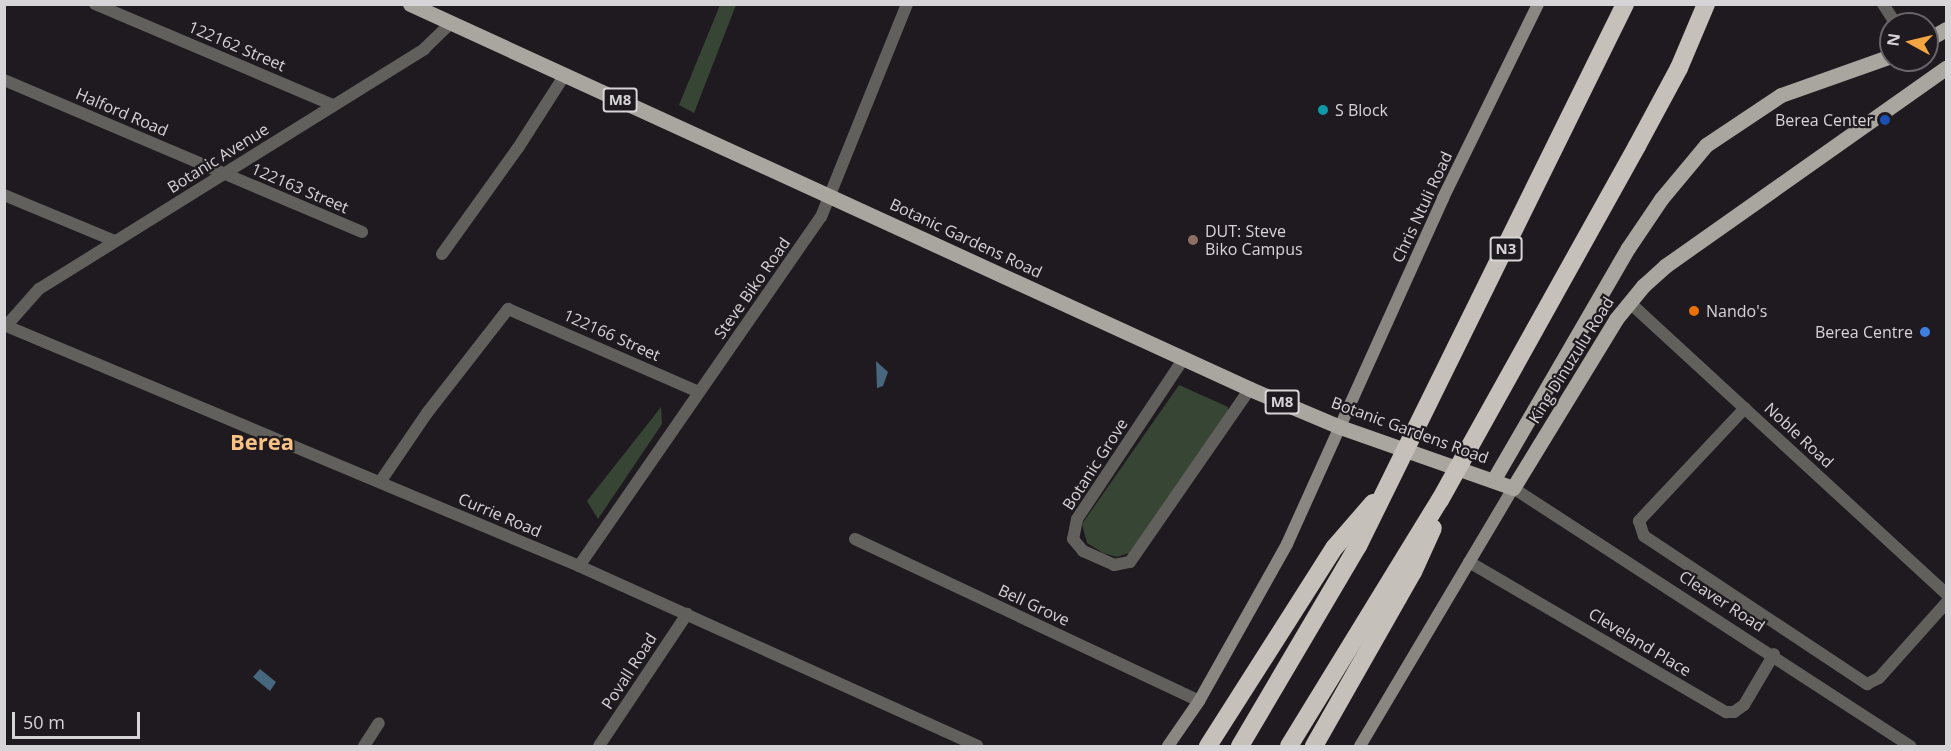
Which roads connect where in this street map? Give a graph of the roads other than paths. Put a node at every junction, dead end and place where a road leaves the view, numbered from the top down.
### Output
1 (96, 4) edge
2 (410, 4) edge
3 (907, 4) edge
4 (1538, 4) edge
5 (1626, 4) edge
6 (1706, 4) edge
7 (429, 8) edge
8 (451, 23) junction
9 (1879, 60) edge
10 (1947, 68) edge
11 (564, 76) junction
12 (4, 80) edge
13 (333, 105) junction
14 (226, 174) junction
15 (4, 195) edge
16 (830, 196) junction
17 (362, 232) dead end
18 (116, 241) junction
19 (442, 254) dead end
20 (1629, 302) junction
21 (6, 325) edge
22 (1184, 358) junction
23 (1250, 389) junction
24 (699, 392) junction
25 (1745, 408) junction
26 (1340, 427) junction
27 (1490, 478) junction
28 (380, 482) junction
29 (1513, 488) junction
30 (1385, 492) junction
31 (1440, 500) junction
32 (855, 539) dead end
33 (1469, 562) junction
34 (579, 566) junction
35 (1947, 594) edge
36 (1947, 603) edge
37 (687, 614) junction
38 (1774, 654) junction
39 (1199, 701) junction
40 (379, 723) dead end
41 (364, 747) edge
42 (599, 747) edge
43 (977, 747) edge
44 (1168, 747) edge
45 (1208, 747) edge
46 (1240, 747) edge
47 (1290, 747) edge
48 (1314, 747) edge
49 (1360, 747) edge
50 (1911, 747) edge

1 - 13 street, 122162 Street
2 - 7 main road, Botanic Gardens Road / M8
3 - 16 street, Steve Biko Road
4 - 26 main road, Chris Ntuli Road
5 - 30 highway, N3
6 - 31 highway
7 - 8 main road, Botanic Gardens Road / M8
8 - 11 main road, Botanic Gardens Road / M8
8 - 13 street, Botanic Avenue
9 - 27 main road, King Dinuzulu Road
10 - 20 main road, King Dinuzulu Road
11 - 16 main road, Botanic Gardens Road / M8
11 - 19 street
12 - 14 street, Halford Road
13 - 14 street, Botanic Avenue
14 - 17 street, 122163 Street
14 - 18 street, Botanic Avenue
15 - 18 street
16 - 22 main road, Botanic Gardens Road / M8
16 - 24 street, Steve Biko Road
18 - 21 street, Botanic Avenue
20 - 25 street, Noble Road
20 - 29 main road, King Dinuzulu Road
21 - 28 street, Currie Road
22 - 23 main road, Botanic Gardens Road / M8
22 - 23 street, Botanic Grove
23 - 26 main road, Botanic Gardens Road / M8
24 - 28 street, 122166 Street
24 - 34 street, Steve Biko Road
25 - 35 street, Noble Road
25 - 36 street
26 - 27 main road, Botanic Gardens Road / M8
26 - 39 main road
27 - 29 main road, Botanic Gardens Road / M8
28 - 34 street, Currie Road
29 - 33 main road, King Dinuzulu Road
29 - 38 street, Cleaver Road / M8
30 - 45 highway
30 - 46 highway, N3
31 - 47 highway
31 - 48 highway
32 - 39 street, Bell Grove
33 - 38 street, Cleveland Place
33 - 49 main road, King Dinuzulu Road
34 - 37 street, Currie Road
37 - 42 street, Povall Road
37 - 43 street, Currie Road
38 - 50 street, Cleaver Road / M8
39 - 44 main road
40 - 41 street

